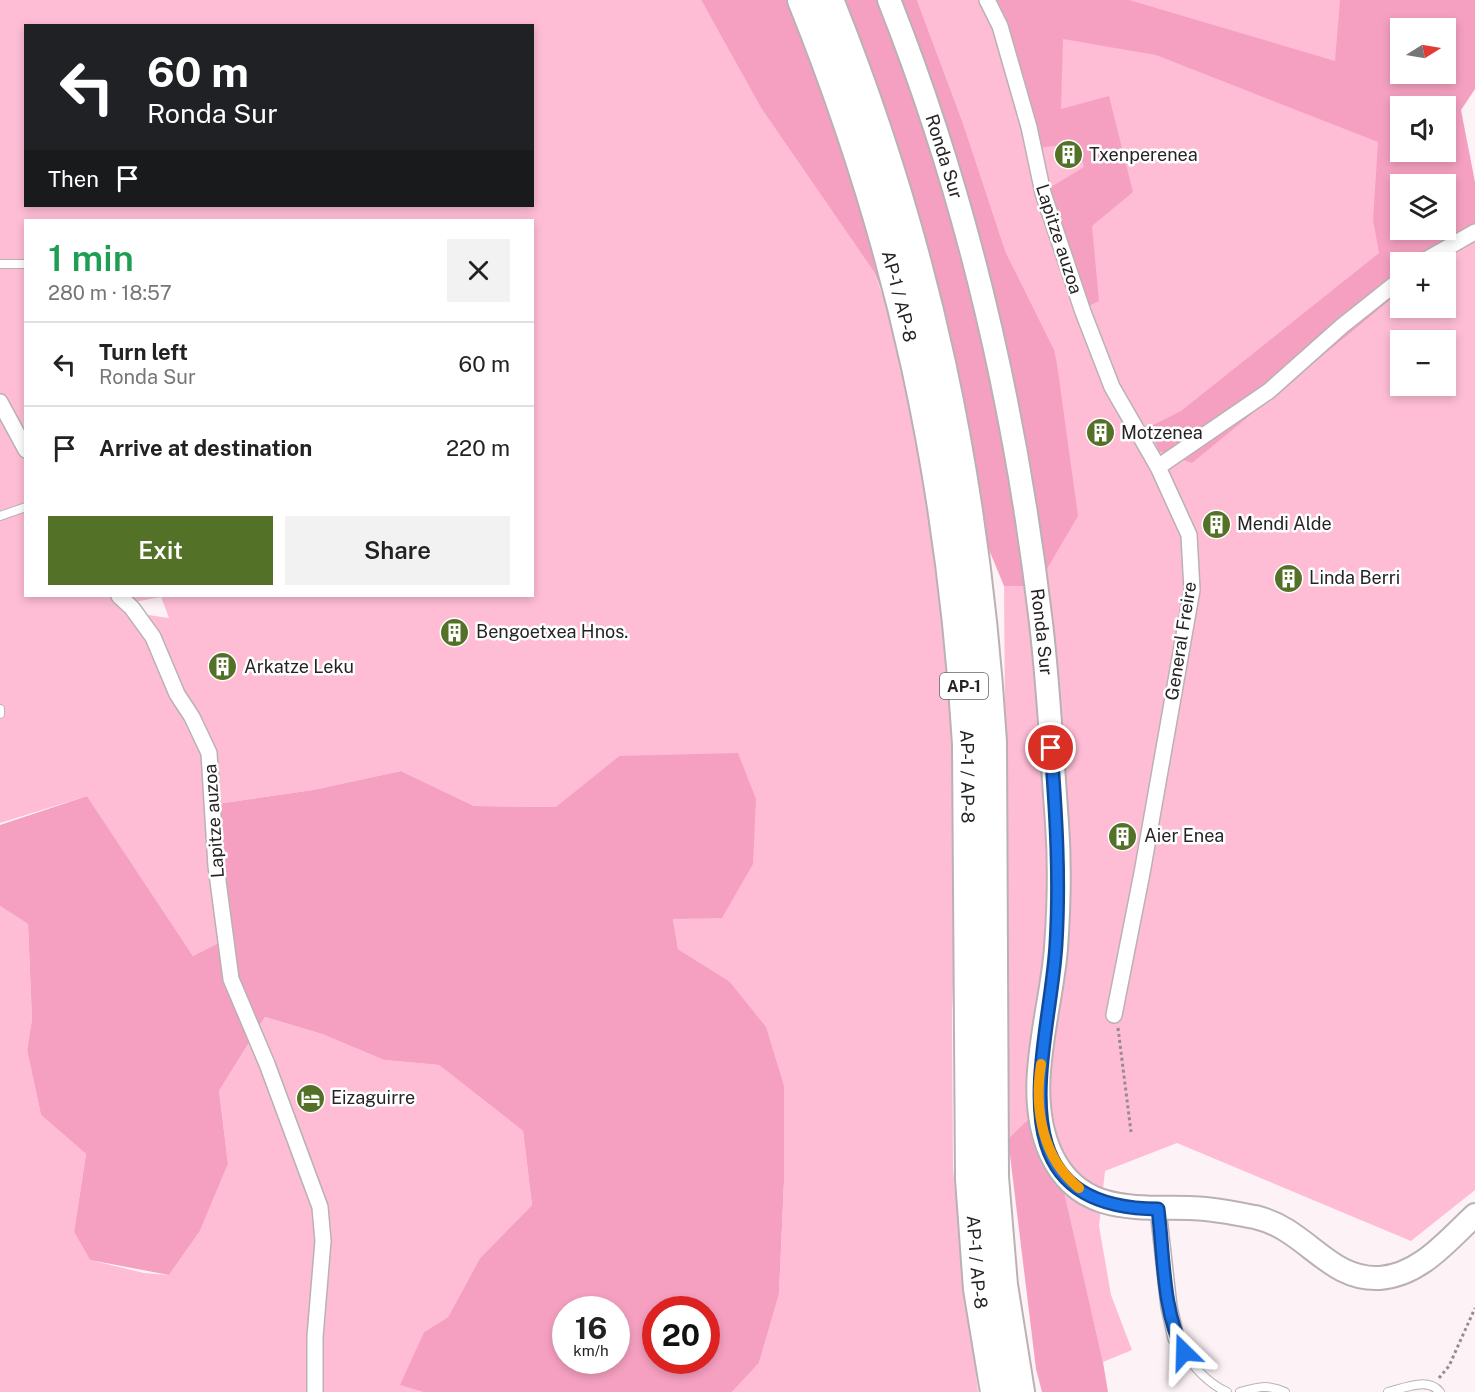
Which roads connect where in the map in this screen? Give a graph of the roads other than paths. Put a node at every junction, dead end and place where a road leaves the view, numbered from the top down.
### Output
1 (802, 0) edge
2 (829, 0) edge
3 (889, 0) edge
4 (987, 0) edge
5 (1475, 232) edge
6 (1440, 252) edge
7 (0, 264) edge
8 (24, 264) edge
9 (1390, 288) edge
10 (0, 402) edge
11 (24, 446) edge
12 (1158, 467) junction
13 (24, 508) edge
14 (0, 516) edge
15 (120, 597) edge
16 (0, 709) edge
17 (0, 714) edge
18 (1114, 1015) road end
19 (1158, 1209) junction
20 (1475, 1215) edge
21 (1176, 1338) joint
22 (315, 1392) edge
23 (995, 1392) edge
24 (1020, 1392) edge
25 (1227, 1392) edge
26 (1240, 1392) edge
27 (1285, 1392) edge
28 (1388, 1392) edge
29 (1440, 1392) edge

1 - 23 highway, AP-1 / AP-8 / AP-1
2 - 24 highway, AP-1 / AP-8 / AP-1
3 - 19 main road, Ronda Sur
4 - 12 street, Lapitze auzoa
5 - 6 street
7 - 8 lane
9 - 12 street
10 - 11 street
12 - 18 street, General Freire
13 - 14 lane
15 - 22 street, Lapitze auzoa
16 - 17 lane
19 - 20 main road, Ronda Sur
19 - 21 street
21 - 25 lane
26 - 27 lane
28 - 29 lane

